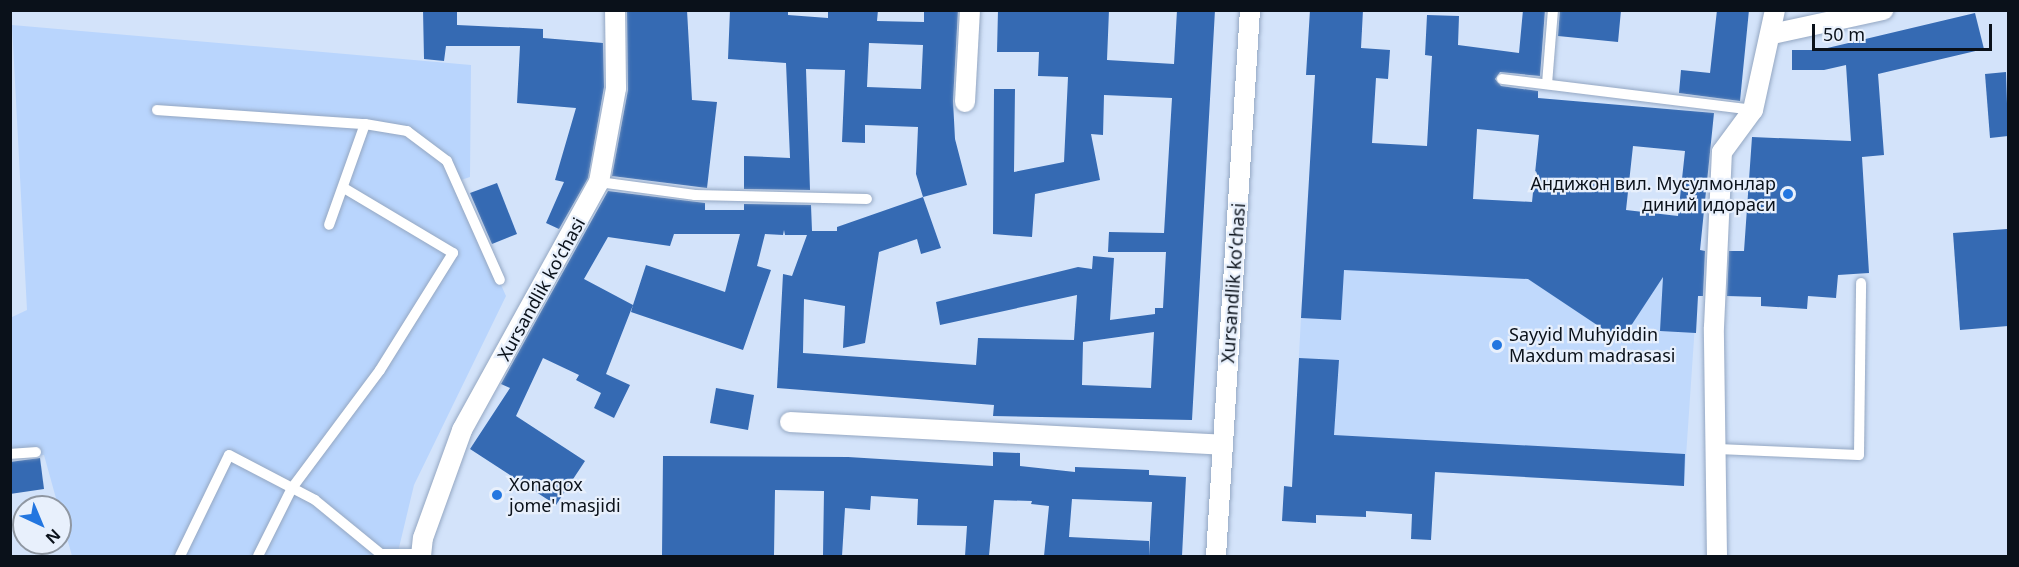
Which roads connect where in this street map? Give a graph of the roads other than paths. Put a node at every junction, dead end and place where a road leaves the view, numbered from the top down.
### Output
1 (615, 10) edge
2 (970, 10) edge
3 (1250, 10) edge
4 (1553, 10) edge
5 (1775, 10) edge
6 (1882, 10) edge
7 (1772, 34) junction
8 (1502, 79) dead end
9 (1547, 84) junction
10 (965, 102) dead end
11 (157, 110) dead end
12 (1754, 110) junction
13 (365, 124) junction
14 (599, 182) junction
15 (344, 188) junction
16 (867, 199) dead end
17 (329, 225) dead end
18 (500, 280) dead end
19 (1861, 283) dead end
20 (790, 422) dead end
21 (1222, 445) junction
22 (1717, 449) junction
23 (36, 452) dead end
24 (10, 454) edge
25 (292, 488) junction
26 (180, 556) edge
27 (258, 556) edge
28 (424, 556) edge
29 (1216, 556) edge
30 (1717, 556) edge

1 - 14 street, Xursandlik koʻchasi
2 - 10 street
3 - 21 street, Xursandlik koʻchasi
4 - 9 lane
5 - 7 street
6 - 7 street
7 - 12 street
8 - 9 lane
9 - 12 lane
11 - 13 lane
12 - 22 street
13 - 15 lane
13 - 18 lane
14 - 16 lane
14 - 28 street, Xursandlik koʻchasi
15 - 17 lane
15 - 25 lane
19 - 22 lane
20 - 21 street
21 - 29 street, Xursandlik koʻchasi
22 - 30 street
23 - 24 lane
25 - 26 lane
25 - 27 lane
25 - 28 lane

